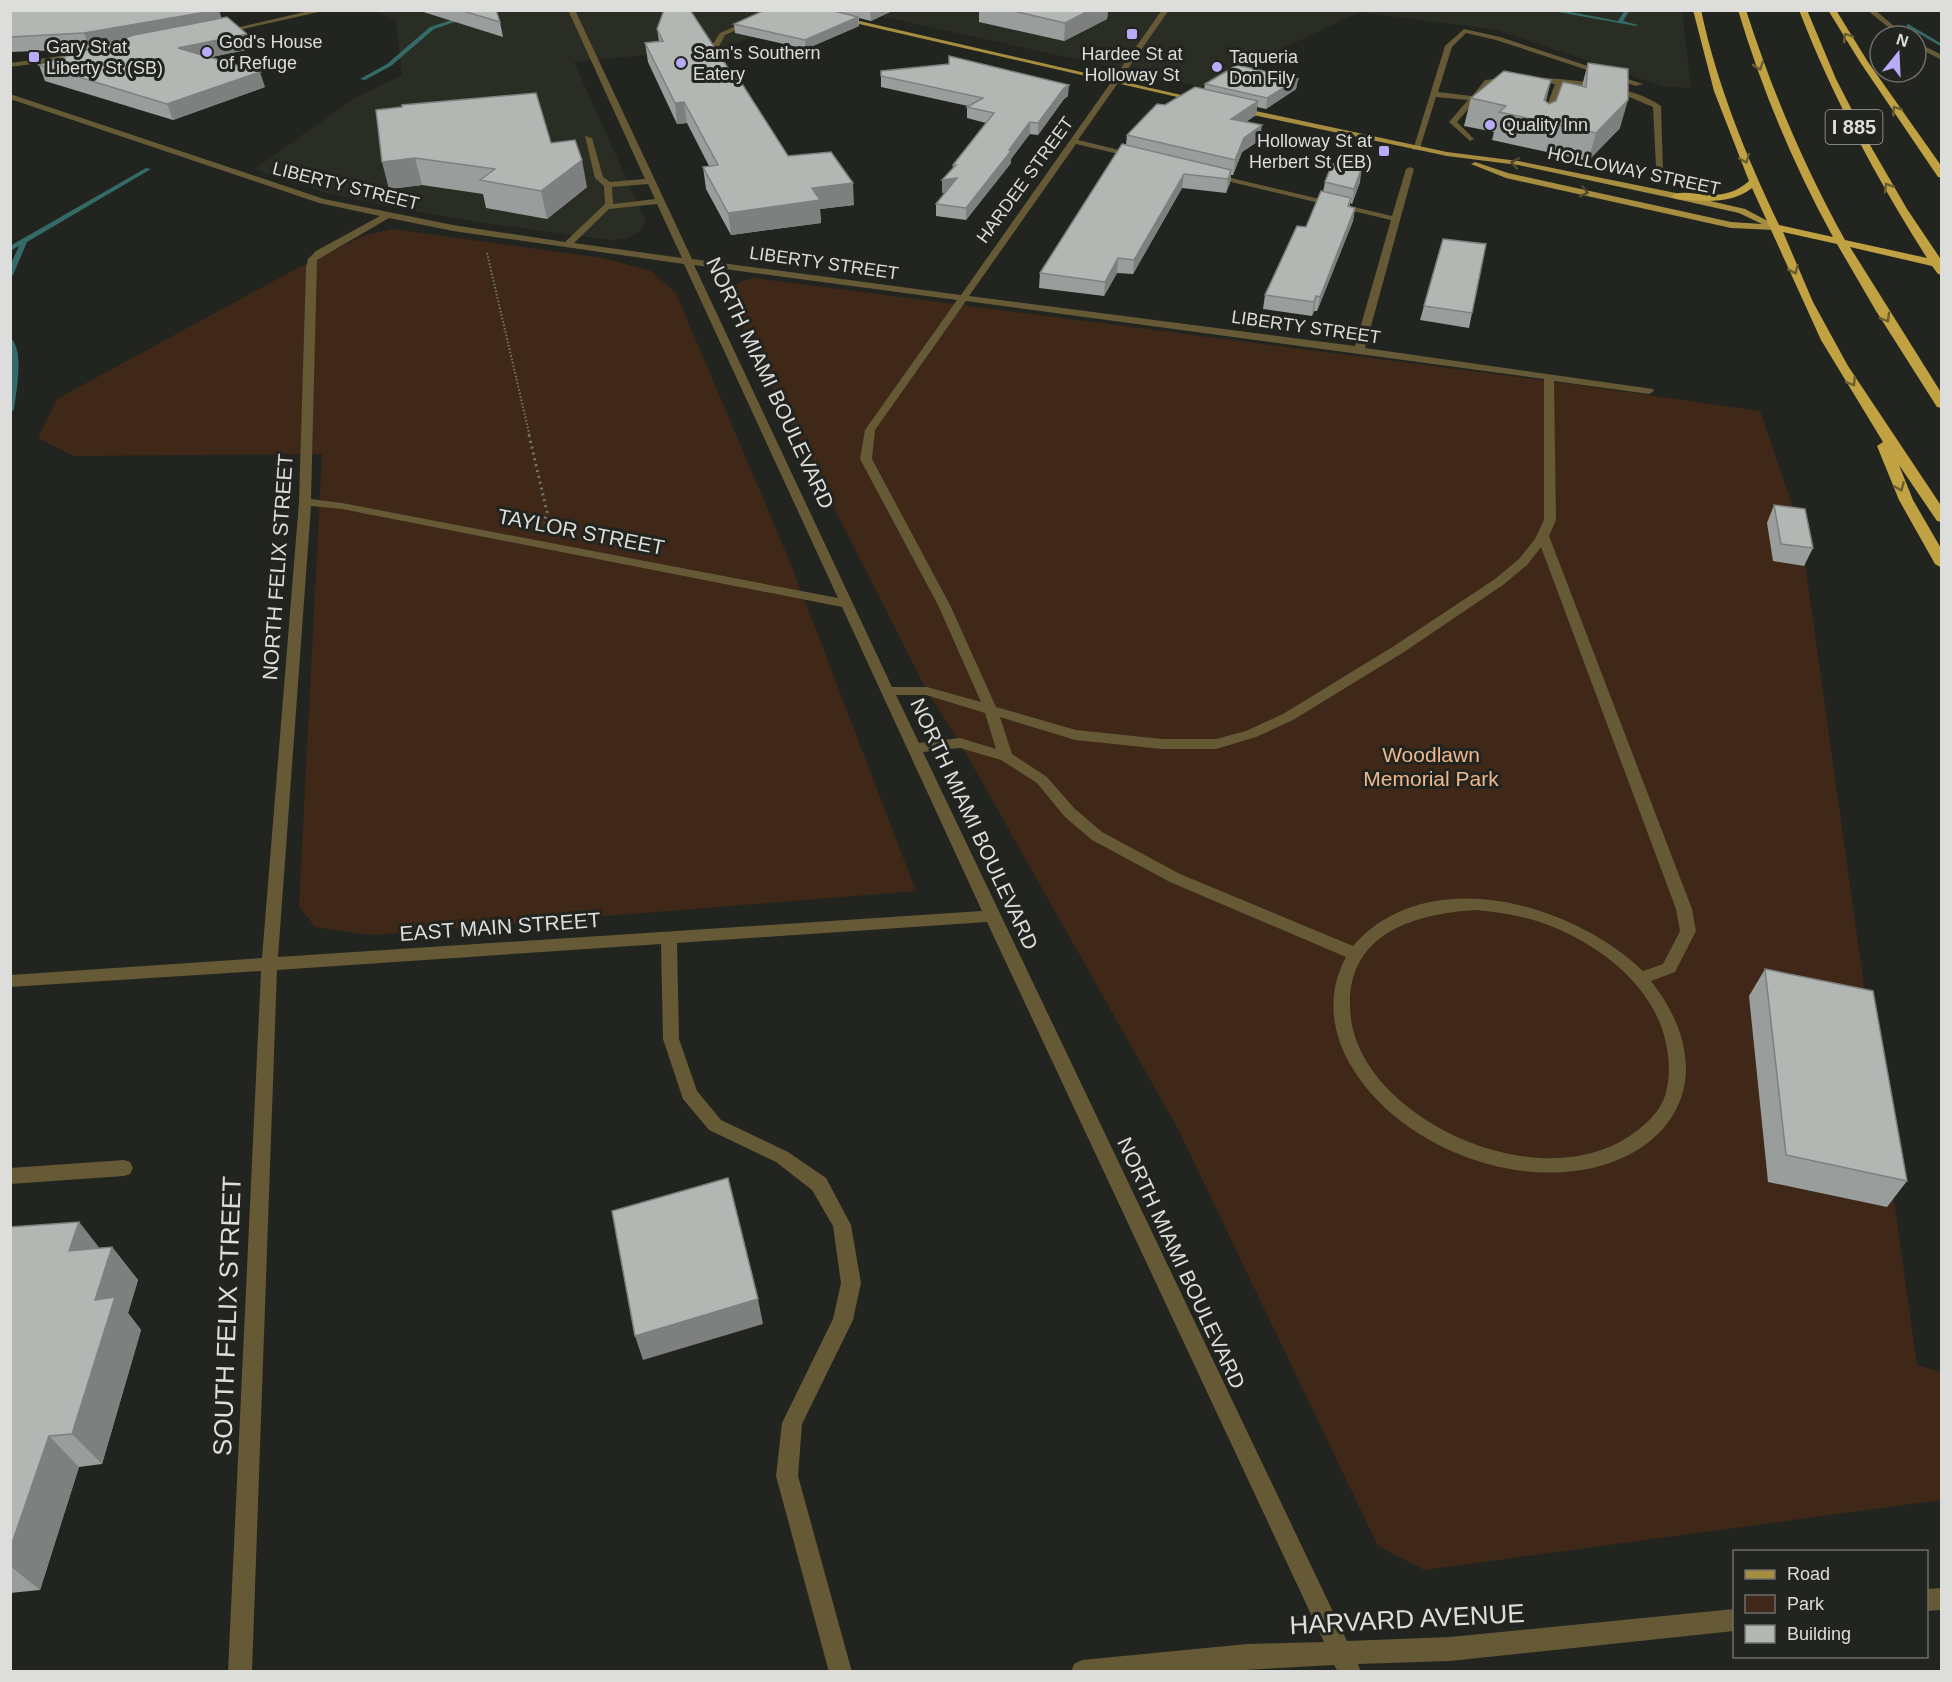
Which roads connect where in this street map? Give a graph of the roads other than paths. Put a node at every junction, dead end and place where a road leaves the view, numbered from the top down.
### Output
1 (281, 10) edge
2 (325, 10) edge
3 (571, 10) edge
4 (779, 10) edge
5 (801, 10) edge
6 (1166, 10) edge
7 (1697, 10) edge
8 (1742, 10) edge
9 (1803, 10) edge
10 (1832, 10) edge
11 (1870, 10) edge
12 (293, 17) junction
13 (1888, 24) edge
14 (216, 33) edge
15 (712, 52) edge
16 (90, 54) edge
17 (10, 65) edge
18 (1116, 81) junction
19 (1559, 83) junction
20 (1639, 84) dead end
21 (1433, 94) junction
22 (10, 96) edge
23 (1474, 98) junction
24 (1213, 103) edge
25 (1224, 106) edge
26 (1543, 128) edge
27 (588, 138) dead end
28 (1470, 139) dead end
29 (1073, 141) junction
30 (1416, 148) junction
31 (1447, 154) junction
32 (1143, 158) edge
33 (1410, 169) dead end
34 (1201, 174) edge
35 (1654, 175) dead end
36 (1941, 175) edge
37 (651, 181) junction
38 (1754, 181) junction
39 (608, 185) junction
40 (1676, 196) junction
41 (660, 201) junction
42 (606, 207) junction
43 (386, 216) junction
44 (1396, 219) junction
45 (1775, 227) junction
46 (567, 245) junction
47 (688, 262) junction
48 (1941, 264) edge
49 (1941, 272) edge
50 (961, 298) junction
51 (1359, 350) junction
52 (1549, 377) junction
53 (1649, 391) dead end
54 (1941, 404) edge
55 (1872, 413) junction
56 (305, 502) junction
57 (1941, 518) edge
58 (1543, 536) junction
59 (1941, 564) edge
60 (848, 604) junction
61 (888, 691) junction
62 (993, 711) junction
63 (914, 748) junction
64 (1006, 756) junction
65 (992, 916) junction
66 (669, 937) junction
67 (1355, 954) junction
68 (270, 963) junction
69 (1640, 978) junction
70 (10, 981) edge
71 (124, 1168) dead end
72 (10, 1176) edge
73 (1733, 1620) edge
74 (1346, 1662) edge
75 (240, 1671) edge
76 (842, 1671) edge
77 (1082, 1671) edge

1 - 12 street
2 - 12 street
3 - 37 street, NORTH MIAMI BOULEVARD
4 - 15 street
5 - 18 main road
6 - 18 street, HARDEE STREET
7 -> 38 highway
8 -> 54 highway
49 -> 9 highway, I 885
36 -> 10 highway
11 - 13 street
12 - 14 street
16 - 17 street
18 - 24 main road
18 - 29 street, HARDEE STREET
19 - 23 street
19 - 26 street
19 - 35 street
20 - 21 street
21 - 23 street
21 - 30 street
22 - 43 street, LIBERTY STREET
23 - 28 street
25 - 30 main road, HOLLOWAY STREET
27 - 39 street
29 - 32 street
29 - 50 street, HARDEE STREET
30 - 31 main road, HOLLOWAY STREET
40 -> 31 main road, HOLLOWAY STREET
31 -> 45 main road, HOLLOWAY STREET
33 - 44 street
34 - 44 street
37 - 39 street
37 - 41 street, NORTH MIAMI BOULEVARD
38 - 40 highway
38 - 45 highway
39 - 42 street
40 - 45 main road, HOLLOWAY STREET
41 - 42 street
41 - 47 street, NORTH MIAMI BOULEVARD
42 - 46 street
43 - 46 street, LIBERTY STREET
43 - 56 street, NORTH FELIX STREET
44 - 51 street
45 - 48 highway, HOLLOWAY STREET
45 -> 55 highway
46 - 47 street, LIBERTY STREET
47 - 50 street, LIBERTY STREET
47 - 60 street, NORTH MIAMI BOULEVARD
50 - 51 street, LIBERTY STREET
50 - 62 street, HARDEE STREET
51 - 52 street, LIBERTY STREET
52 - 53 street, LIBERTY STREET
52 - 58 street
55 - 57 highway
55 -> 59 highway
56 - 60 street, TAYLOR STREET
56 - 68 street, NORTH FELIX STREET
58 - 62 street
58 - 69 street
60 - 61 street, NORTH MIAMI BOULEVARD
61 - 62 street
61 - 63 street, NORTH MIAMI BOULEVARD
62 - 64 street, HARDEE STREET
63 - 64 street
63 - 65 street, NORTH MIAMI BOULEVARD
64 - 67 street
65 - 66 street, EAST MAIN STREET
65 - 74 street, NORTH MIAMI BOULEVARD
66 - 68 street, EAST MAIN STREET
66 - 76 street
67 - 69 street
67 - 69 street
68 - 70 street, EAST MAIN STREET
68 - 75 street, SOUTH FELIX STREET
71 - 72 street
73 - 74 street, HARVARD AVENUE
74 - 77 street, HARVARD AVENUE

